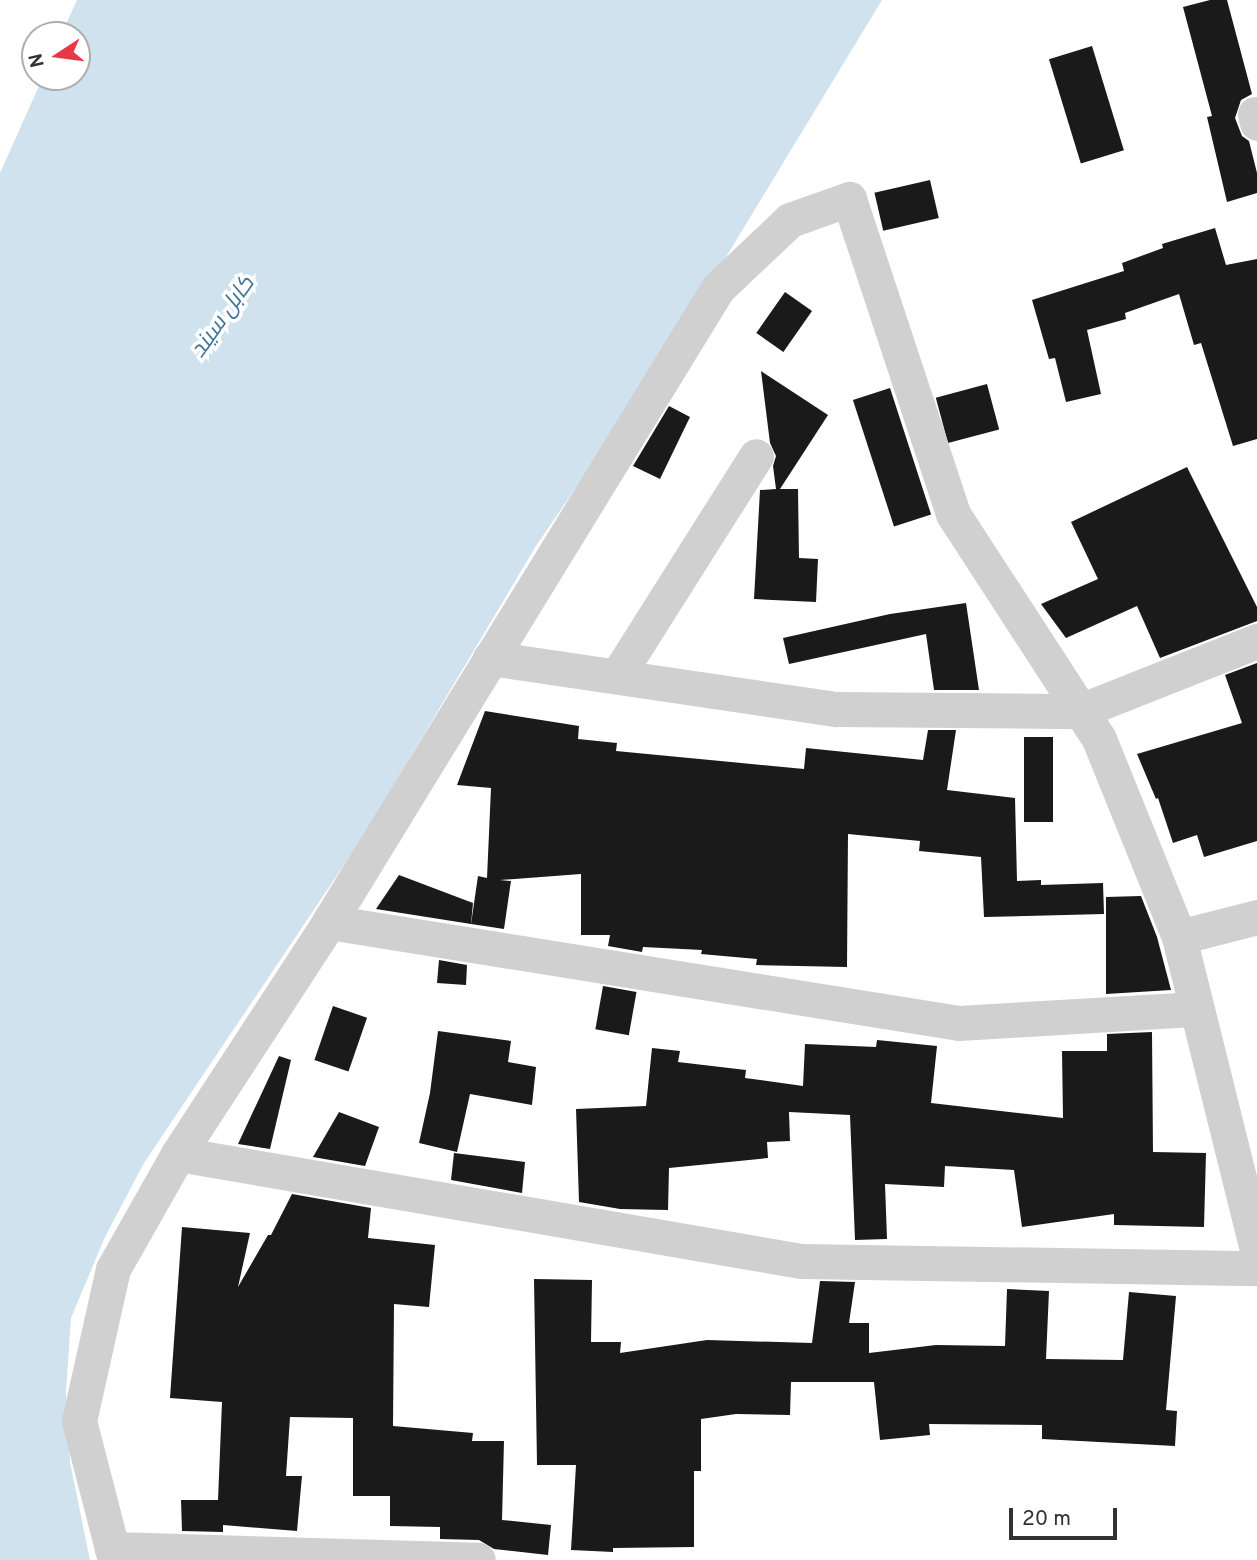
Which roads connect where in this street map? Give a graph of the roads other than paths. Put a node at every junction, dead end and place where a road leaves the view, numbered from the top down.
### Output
1 (756, 456) dead end
2 (1257, 641) edge
3 (490, 658) junction
4 (617, 676) junction
5 (1080, 711) junction
6 (1257, 917) edge
7 (329, 922) junction
8 (1179, 937) junction
9 (1197, 1009) junction
10 (178, 1154) junction
11 (1257, 1251) edge
12 (1257, 1268) edge
13 (113, 1555) edge
14 (478, 1560) edge

1 - 4 street
2 - 5 street
3 - 4 street
3 - 5 street
3 - 7 street
4 - 5 street
5 - 8 street
6 - 8 street
7 - 9 street
7 - 10 street
8 - 9 street
9 - 11 street
10 - 12 street
10 - 13 street
13 - 14 street

